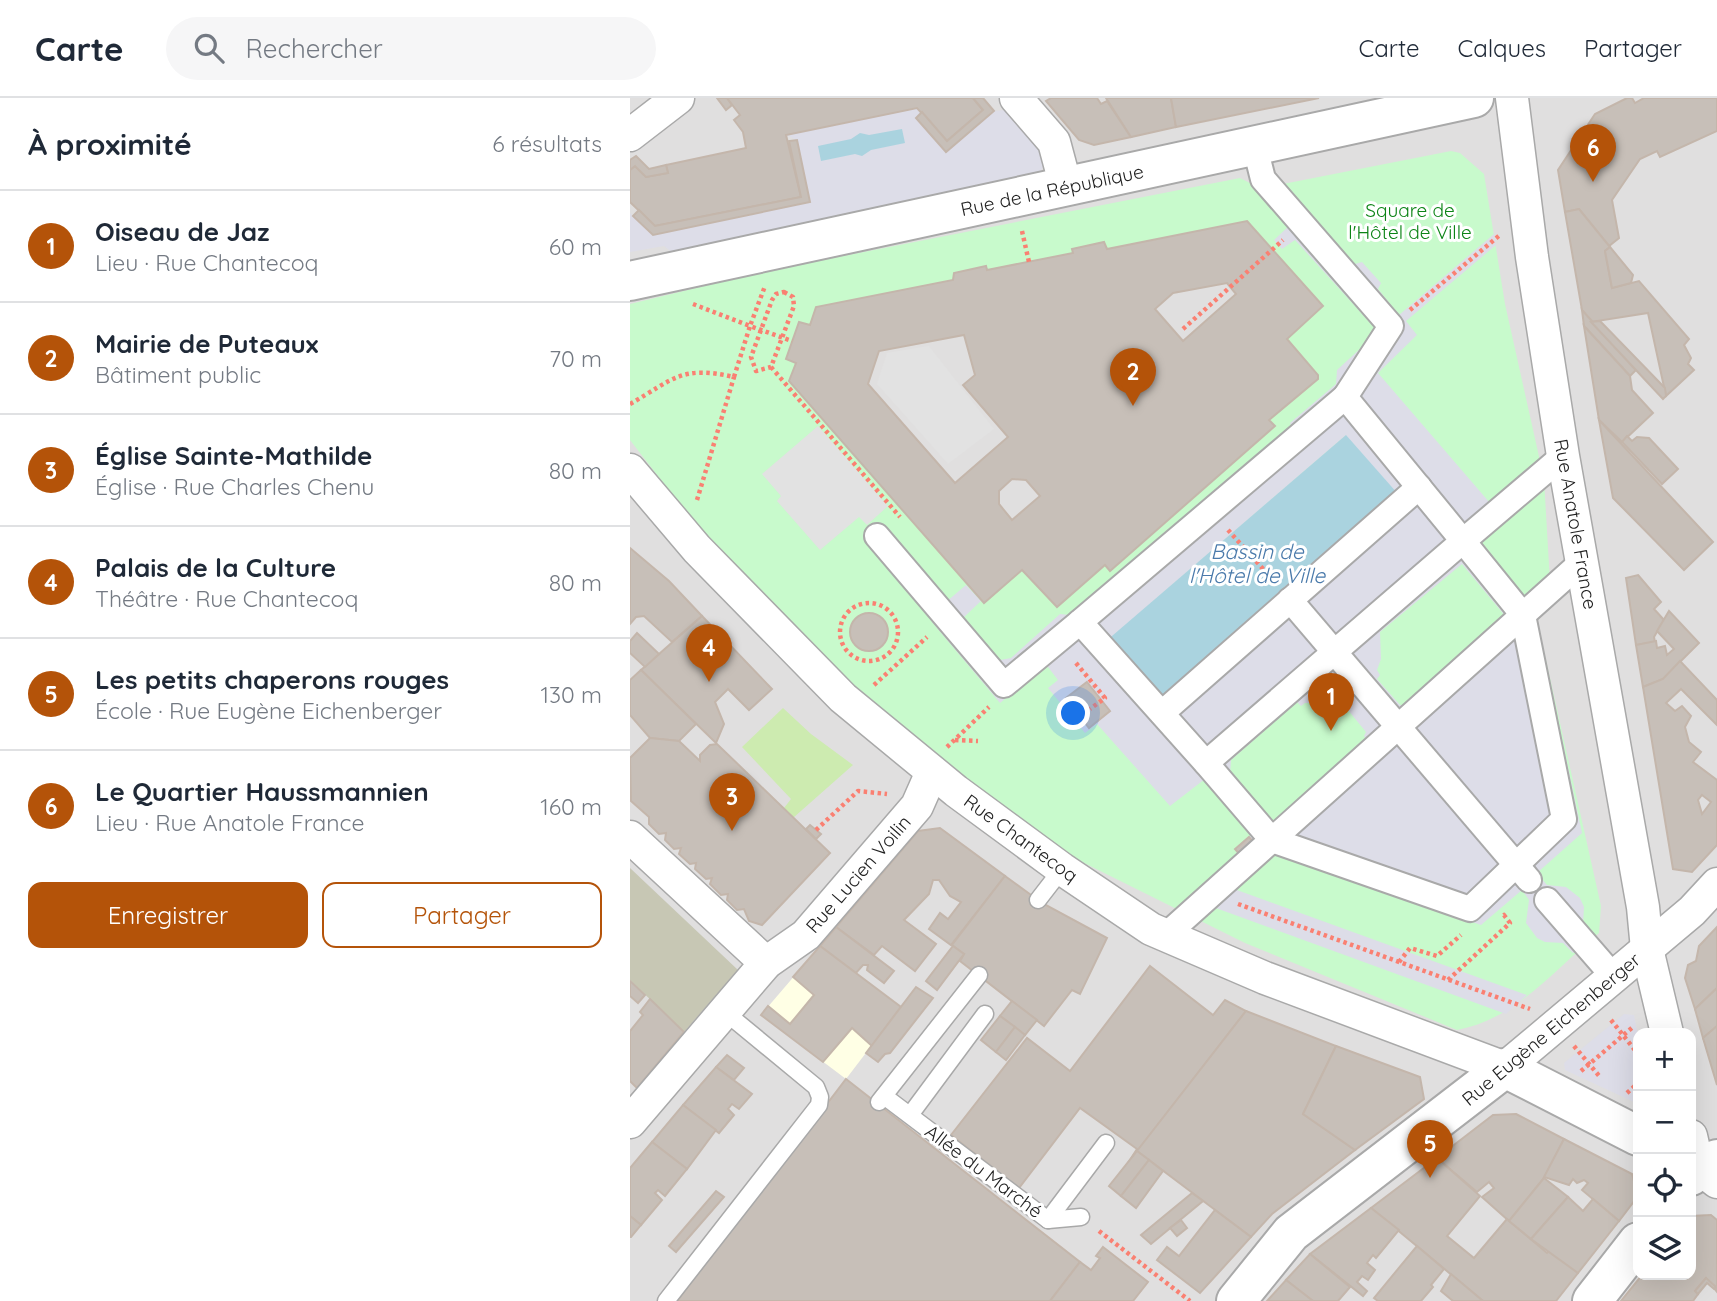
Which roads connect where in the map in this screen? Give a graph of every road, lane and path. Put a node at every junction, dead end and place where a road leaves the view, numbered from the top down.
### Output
1 (678, 98) edge
2 (1016, 98) edge
3 (1474, 98) edge
4 (1512, 98) edge
5 (630, 135) edge
6 (1255, 147) junction
7 (1066, 187) junction
8 (1302, 223) junction
9 (1021, 227) dead end
10 (1501, 234) dead end
11 (1029, 262) dead end
12 (767, 279) dead end
13 (630, 281) edge
14 (691, 303) dead end
15 (750, 326) junction
16 (1391, 326) junction
17 (1183, 329) dead end
18 (761, 330) junction
19 (781, 337) junction
20 (792, 341) dead end
21 (771, 367) junction
22 (734, 377) junction
23 (1345, 397) junction
24 (630, 404) edge
25 (1563, 456) junction
26 (630, 470) edge
27 (1419, 487) junction
28 (694, 509) dead end
29 (1211, 511) junction
30 (900, 517) dead end
31 (877, 536) dead end
32 (1463, 541) junction
33 (1583, 561) junction
34 (1290, 600) junction
35 (1523, 615) junction
36 (949, 618) junction
37 (1080, 622) junction
38 (1057, 640) junction
39 (1333, 654) junction
40 (857, 659) joint
41 (870, 689) dead end
42 (997, 699) dead end
43 (1090, 709) dead end
44 (1162, 713) junction
45 (1397, 728) junction
46 (954, 740) junction
47 (978, 741) dead end
48 (938, 761) junction
49 (1206, 763) junction
50 (891, 794) dead end
51 (816, 830) dead end
52 (630, 837) edge
53 (1272, 840) junction
54 (1062, 869) junction
55 (1523, 872) junction
56 (1717, 884) edge
57 (1212, 894) junction
58 (1038, 900) dead end
59 (1547, 900) dead end
60 (1470, 909) junction
61 (1498, 920) dead end
62 (1167, 935) junction
63 (1647, 949) junction
64 (1399, 962) junction
65 (766, 963) junction
66 (979, 975) dead end
67 (1614, 977) junction
68 (1448, 980) junction
69 (1530, 1010) dead end
70 (1614, 1011) dead end
71 (725, 1012) junction
72 (985, 1014) dead end
73 (1608, 1016) junction
74 (1600, 1024) dead end
75 (1653, 1028) edge
76 (1633, 1033) edge
77 (1623, 1035) junction
78 (1582, 1038) dead end
79 (1574, 1046) junction
80 (1633, 1048) edge
81 (1567, 1051) dead end
82 (1589, 1064) junction
83 (1505, 1068) junction
84 (1576, 1075) dead end
85 (1605, 1083) dead end
86 (910, 1115) junction
87 (630, 1122) edge
88 (1633, 1133) edge
89 (1106, 1143) dead end
90 (1081, 1217) joint
91 (1048, 1220) junction
92 (1633, 1248) edge
93 (666, 1301) edge
94 (1190, 1301) edge
95 (1236, 1301) edge
96 (1592, 1301) edge

1 - 5 street
2 - 7 street
3 - 6 street, Rue de la République
4 - 25 street, Rue Anatole France
6 - 7 street, Rue de la République
6 - 8 street
7 - 13 street, Rue de la République
8 - 16 street
8 - 17 path
9 - 11 path
10 - 16 path
12 - 15 path
14 - 15 path
15 - 18 path
15 - 22 path
16 - 23 street
18 - 19 path
18 - 19 path
18 - 21 path
19 - 20 path
19 - 21 path
21 - 30 path
22 - 24 path
22 - 28 path
23 - 27 street
23 - 29 street
25 - 32 street
25 - 33 street, Rue Anatole France
26 - 48 street, Rue Chantecoq
27 - 32 street
27 - 34 street
29 - 34 path
29 - 37 street
31 - 36 street
32 - 35 street
32 - 39 street
33 - 35 street
33 - 63 street, Rue Anatole France
34 - 39 street
34 - 44 street
35 - 45 street
35 - 55 street
36 - 38 street
36 - 41 path
37 - 38 street
37 - 44 street
38 - 43 path
39 - 45 street
39 - 49 street
40 - 40 path
42 - 46 path
44 - 49 street
45 - 53 street
45 - 55 street
46 - 47 path
46 - 48 path
48 - 54 street, Rue Chantecoq
48 - 65 street, Rue Lucien Voilin
49 - 53 street
50 - 51 path
52 - 65 street
53 - 57 street
53 - 60 street
54 - 58 lane
54 - 62 street, Rue Chantecoq
55 - 60 street
56 - 63 street, Rue Eugène Eichenberger
57 - 62 street
57 - 64 path
59 - 67 street
60 - 64 path
61 - 68 path
62 - 83 street, Rue Chantecoq
63 - 67 street, Rue Eugène Eichenberger
63 - 75 street, Rue Anatole France
64 - 68 path
65 - 71 street, Rue Lucien Voilin
66 - 86 lane, Allée du Marché
67 - 83 street, Rue Eugène Eichenberger
68 - 69 path
70 - 73 path
71 - 87 street, Rue Lucien Voilin
71 - 93 lane
72 - 86 lane
73 - 74 path
73 - 77 path
76 - 77 path
77 - 80 path
77 - 82 path
78 - 79 path
79 - 81 path
79 - 82 path
82 - 84 path
82 - 85 path
83 - 88 street
83 - 95 street, Rue Eugène Eichenberger
86 - 91 lane, Allée du Marché
89 - 91 lane
90 - 91 lane, Allée du Marché
90 - 94 path
92 - 96 street

